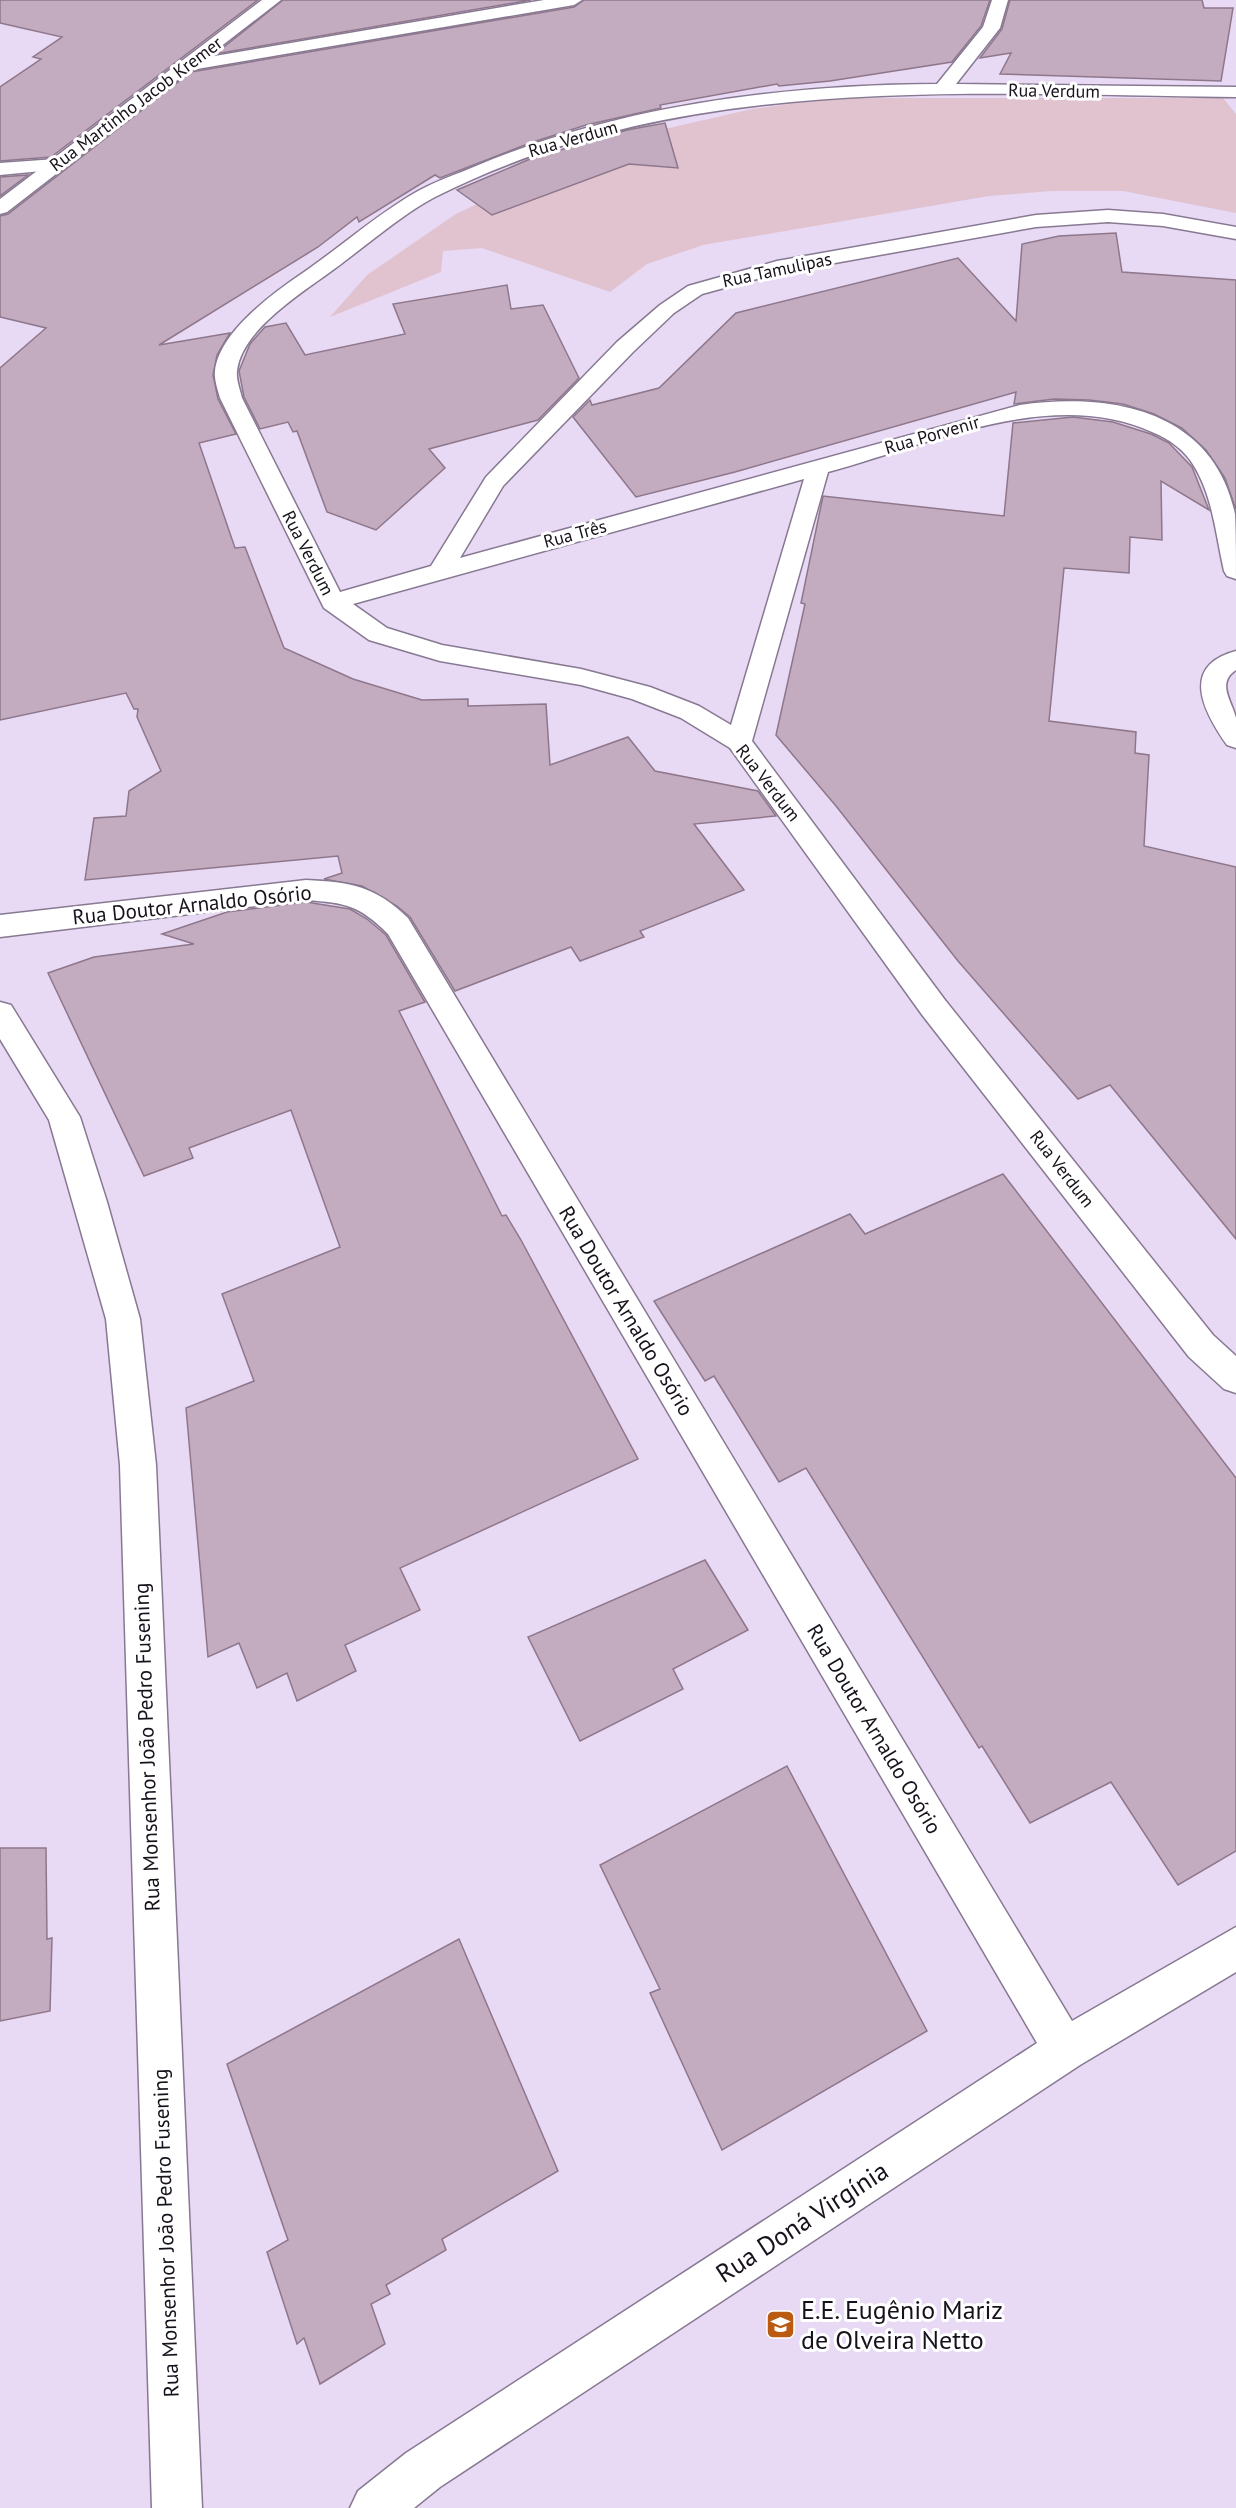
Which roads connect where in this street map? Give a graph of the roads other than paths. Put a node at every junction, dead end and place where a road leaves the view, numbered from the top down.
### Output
1 (273, 0) edge
2 (574, 0) edge
3 (1000, 0) edge
4 (185, 66) junction
5 (942, 90) junction
6 (1236, 93) edge
7 (56, 165) junction
8 (0, 169) edge
9 (0, 208) edge
10 (1236, 233) edge
11 (818, 469) junction
12 (441, 570) junction
13 (1236, 571) edge
14 (333, 602) junction
15 (1236, 659) edge
16 (1236, 739) edge
17 (739, 742) junction
18 (0, 926) edge
19 (0, 1013) edge
20 (1236, 1378) edge
21 (1236, 1948) edge
22 (1065, 2050) junction
23 (177, 2508) edge
24 (375, 2508) edge

1 - 4 street, Rua Martinho Jacob Kremer
2 - 4 street
3 - 5 street
4 - 7 street, Rua Martinho Jacob Kremer
5 - 6 street, Rua Verdum
5 - 14 street, Rua Verdum
7 - 8 street
7 - 9 street, Rua Martinho Jacob Kremer
10 - 12 street, Rua Tamulipas
11 - 12 street, Rua Três
11 - 13 street, Rua Porvenir
11 - 17 street
12 - 14 street, Rua Três
14 - 17 street, Rua Verdum
15 - 16 street
17 - 20 street, Rua Verdum
18 - 22 street, Rua Doutor Arnaldo Osório
19 - 23 street, Rua Monsenhor João Pedro Fusening
21 - 22 street, Rua Doná Virgínia
22 - 24 street, Rua Doná Virgínia

